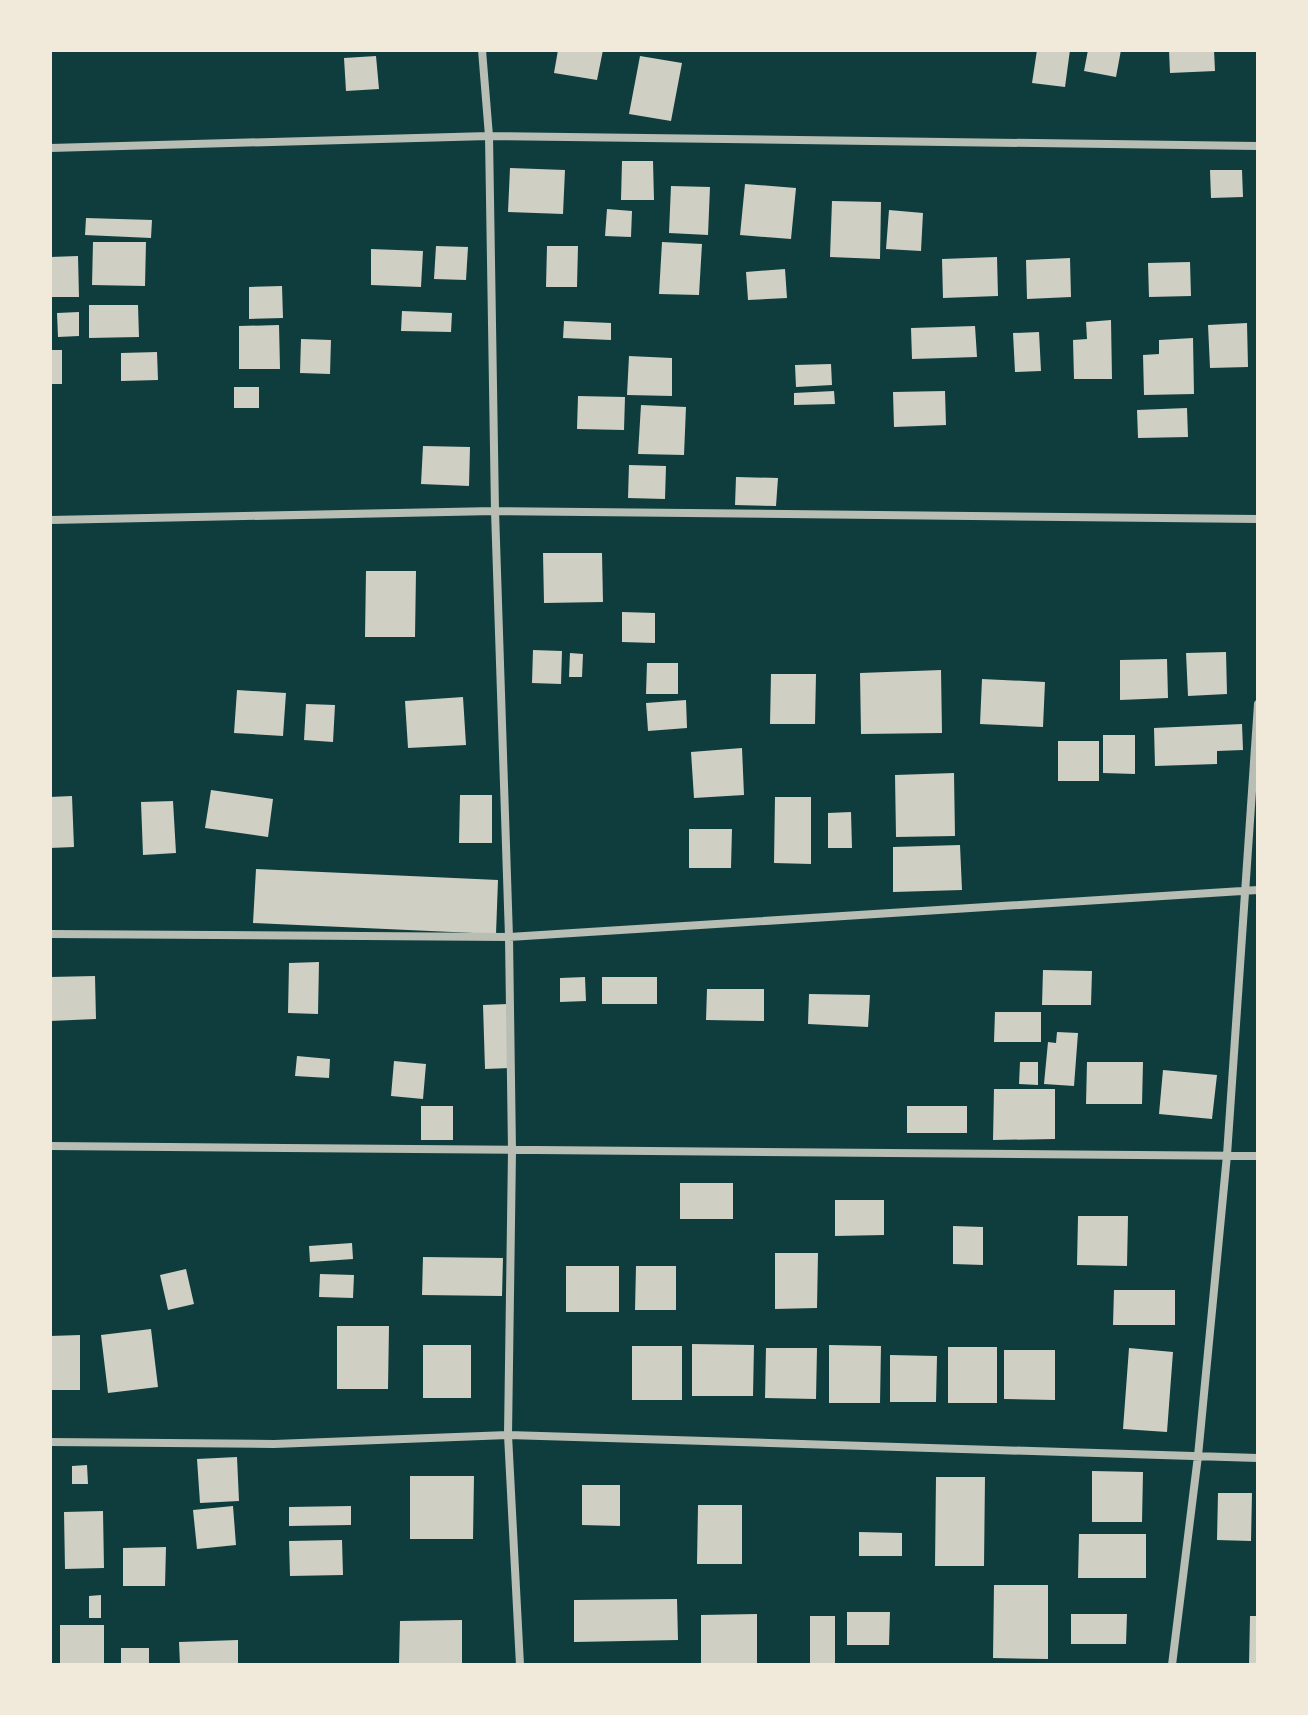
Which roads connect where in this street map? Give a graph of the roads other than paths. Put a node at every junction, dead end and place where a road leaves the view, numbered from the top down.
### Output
1 (482, 50) edge
2 (489, 136) junction
3 (1258, 146) edge
4 (50, 148) edge
5 (495, 511) junction
6 (1258, 519) edge
7 (50, 520) edge
8 (1258, 704) edge
9 (1246, 890) junction
10 (1258, 890) edge
11 (50, 934) edge
12 (509, 937) junction
13 (50, 1146) edge
14 (512, 1151) junction
15 (1227, 1155) junction
16 (1258, 1156) edge
17 (508, 1435) junction
18 (50, 1442) edge
19 (1198, 1456) junction
20 (1258, 1458) edge
21 (520, 1665) edge
22 (1172, 1665) edge

1 - 2 street
2 - 3 street
2 - 4 street
2 - 5 street
5 - 6 street
5 - 7 street
5 - 12 street
8 - 9 street
9 - 10 street
9 - 12 street
9 - 15 street
11 - 12 street
12 - 14 street
13 - 14 street
14 - 15 street
14 - 17 street
15 - 16 street
15 - 19 street
17 - 18 street
17 - 19 street
17 - 21 street
19 - 20 street
19 - 22 street

